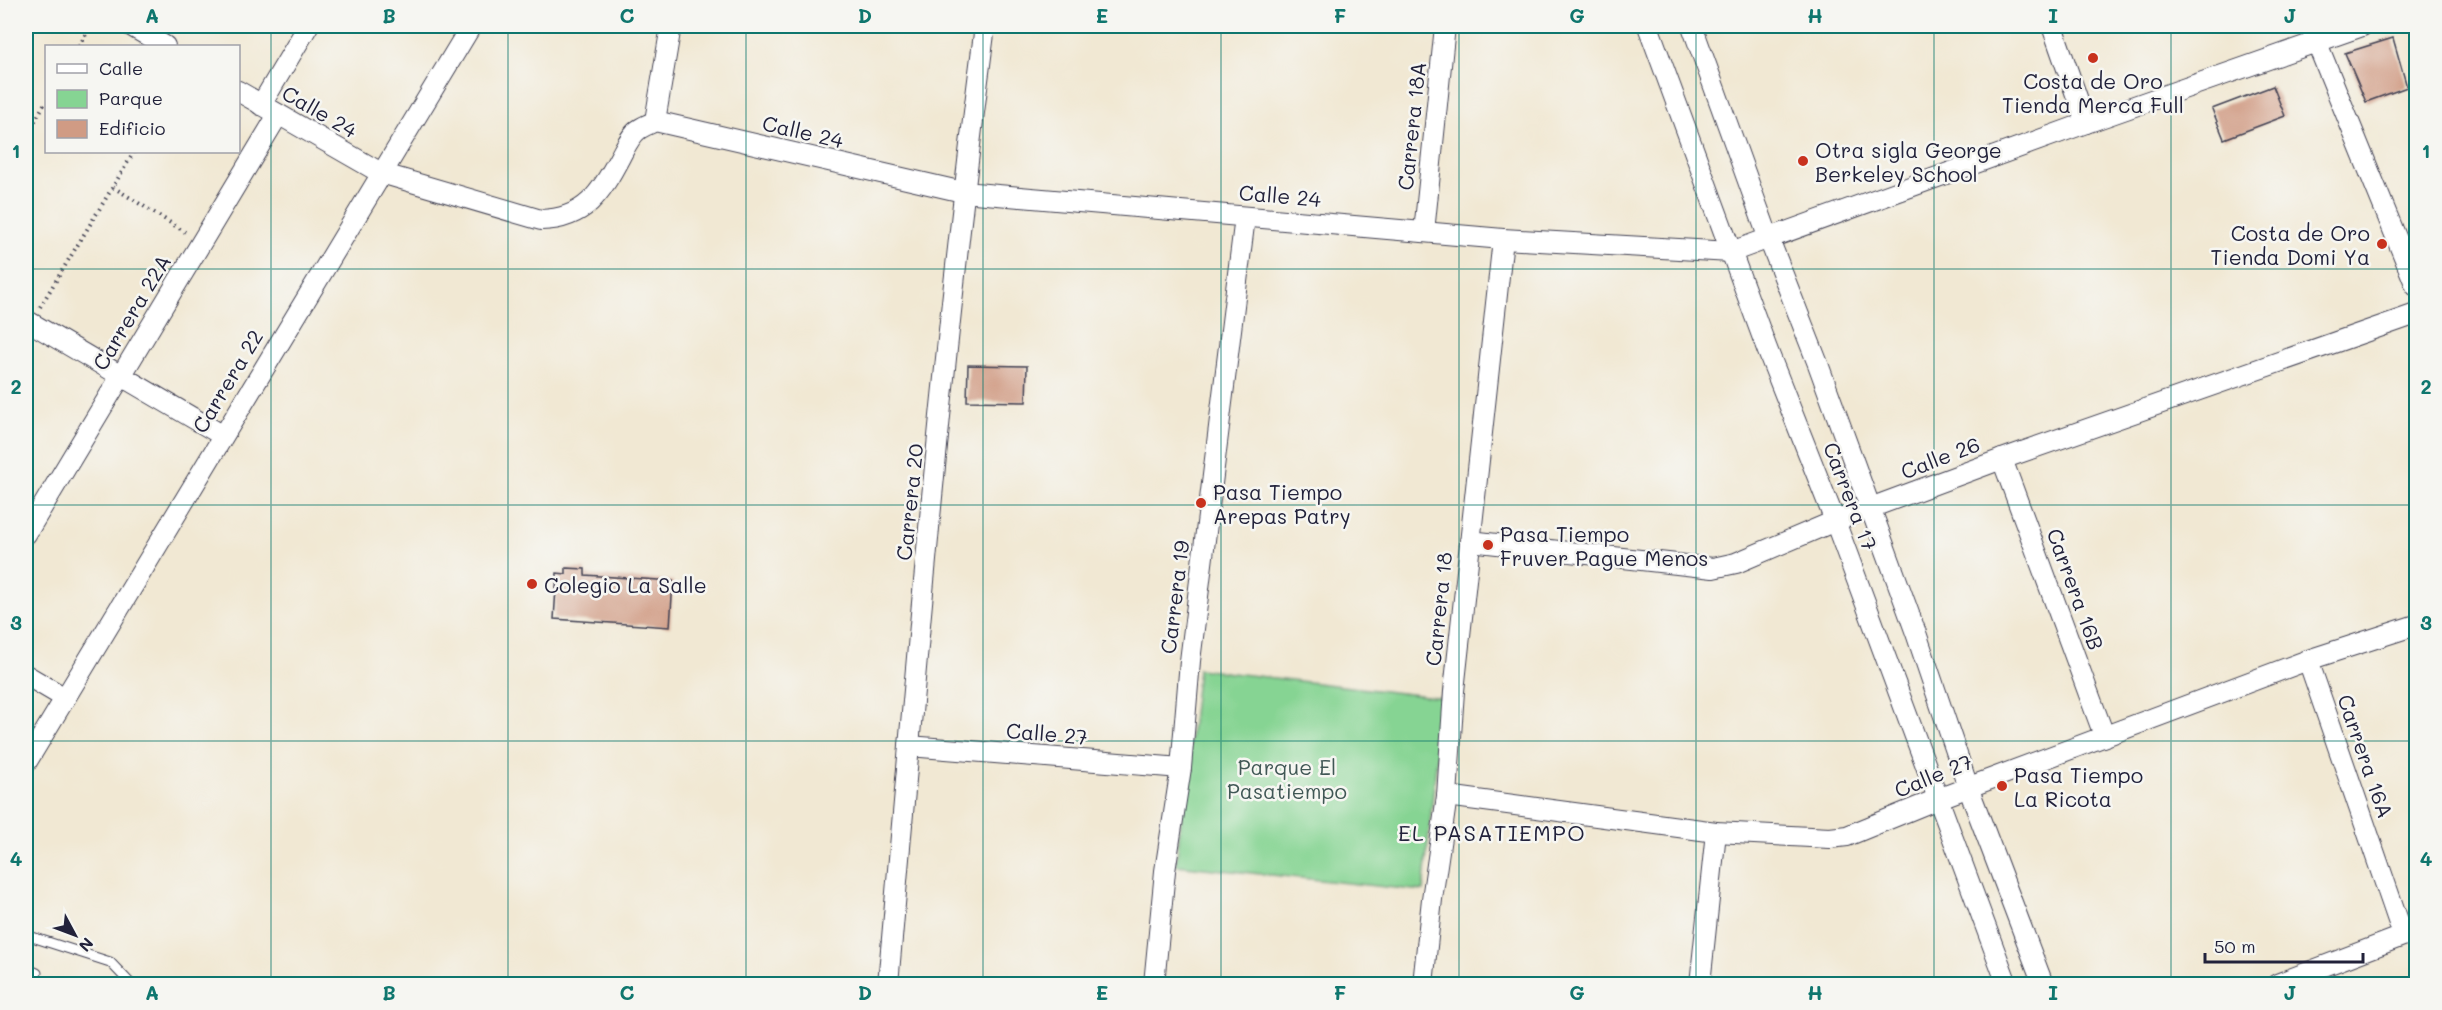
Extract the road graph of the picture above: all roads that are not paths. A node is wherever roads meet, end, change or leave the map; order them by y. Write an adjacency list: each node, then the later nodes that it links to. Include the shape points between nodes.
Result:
1 (131, 26): 12 (street)
2 (308, 26): 14 (street, Carrera 22A)
3 (471, 26): 17 (street, Carrera 22)
4 (671, 26): 15 (street)
5 (986, 26): 18 (street, Carrera 20)
6 (1445, 26): 20 (street, Carrera 18A)
7 (1648, 26): 23 (street, Carrera 17)
8 (1692, 26): 22 (street, Carrera 17)
9 (2052, 26): 16 (street)
10 (2361, 26): 11 (street, Calle 24)
11 (2313, 34): 16 (street, Calle 24); 24 (street)
12 (158, 36)
13 (240, 93): 14 (street, Calle 24)
14 (269, 110): 17 (street, Calle 24); 27 (street, Carrera 22A, via 201,242)
15 (655, 121): 17 (street, Calle 24, via 630,139 595,199 559,220 541,220); 18 (street, Calle 24)
16 (2086, 123): 22 (street, Calle 24)
17 (381, 173): 28 (street, Carrera 22)
18 (963, 192): 19 (street, Calle 24); 39 (street, Carrera 20)
19 (1245, 217): 20 (street, Calle 24); 41 (street, Carrera 19, via 1191,649)
20 (1424, 232): 21 (street, Calle 24)
21 (1503, 239): 23 (street, Calle 24); 33 (street, Carrera 18)
22 (1769, 239): 23 (street, Calle 24); 30 (street, Carrera 17)
23 (1731, 252): 31 (street, Carrera 17)
24 (2416, 286)
25 (2416, 314): 29 (street, Calle 26)
26 (28, 321): 27 (street)
27 (120, 376): 28 (street); 32 (street, Carrera 22A)
28 (222, 435): 37 (street, Carrera 22)
29 (2002, 459): 30 (street, Calle 26); 38 (street, Carrera 16B)
30 (1870, 509): 31 (street, Calle 26); 42 (street, Carrera 17)
31 (1835, 521): 33 (street, Calle 26, via 1736,563 1713,568); 44 (street, Carrera 17)
32 (26, 534)
33 (1470, 541): 43 (street, Carrera 18)
34 (2416, 625): 35 (street, Calle 27)
35 (2308, 660): 38 (street, Calle 27); 46 (street, Carrera 16A)
36 (26, 675): 37 (street)
37 (65, 698): 40 (street, Carrera 22)
38 (2104, 735): 42 (street, Calle 27)
39 (909, 746): 41 (street, Calle 27); 51 (street, Carrera 20)
40 (26, 763)
41 (1180, 768): 52 (street, Carrera 19)
42 (1968, 787): 44 (street, Calle 27); 56 (street, Carrera 17)
43 (1447, 796): 45 (street, Calle 27); 53 (street, Carrera 18)
44 (1940, 798): 45 (street, Calle 27, via 1847,836); 55 (street, Carrera 17)
45 (1716, 832): 54 (street)
46 (2410, 933): 57 (street)
47 (26, 936): 50 (lane, via 110,962)
48 (26, 968): 49 (lane)
49 (37, 973)
50 (131, 984)
51 (888, 984)
52 (1154, 984)
53 (1423, 984)
54 (1700, 984)
55 (2007, 984)
56 (2043, 984)
57 (2277, 984)

